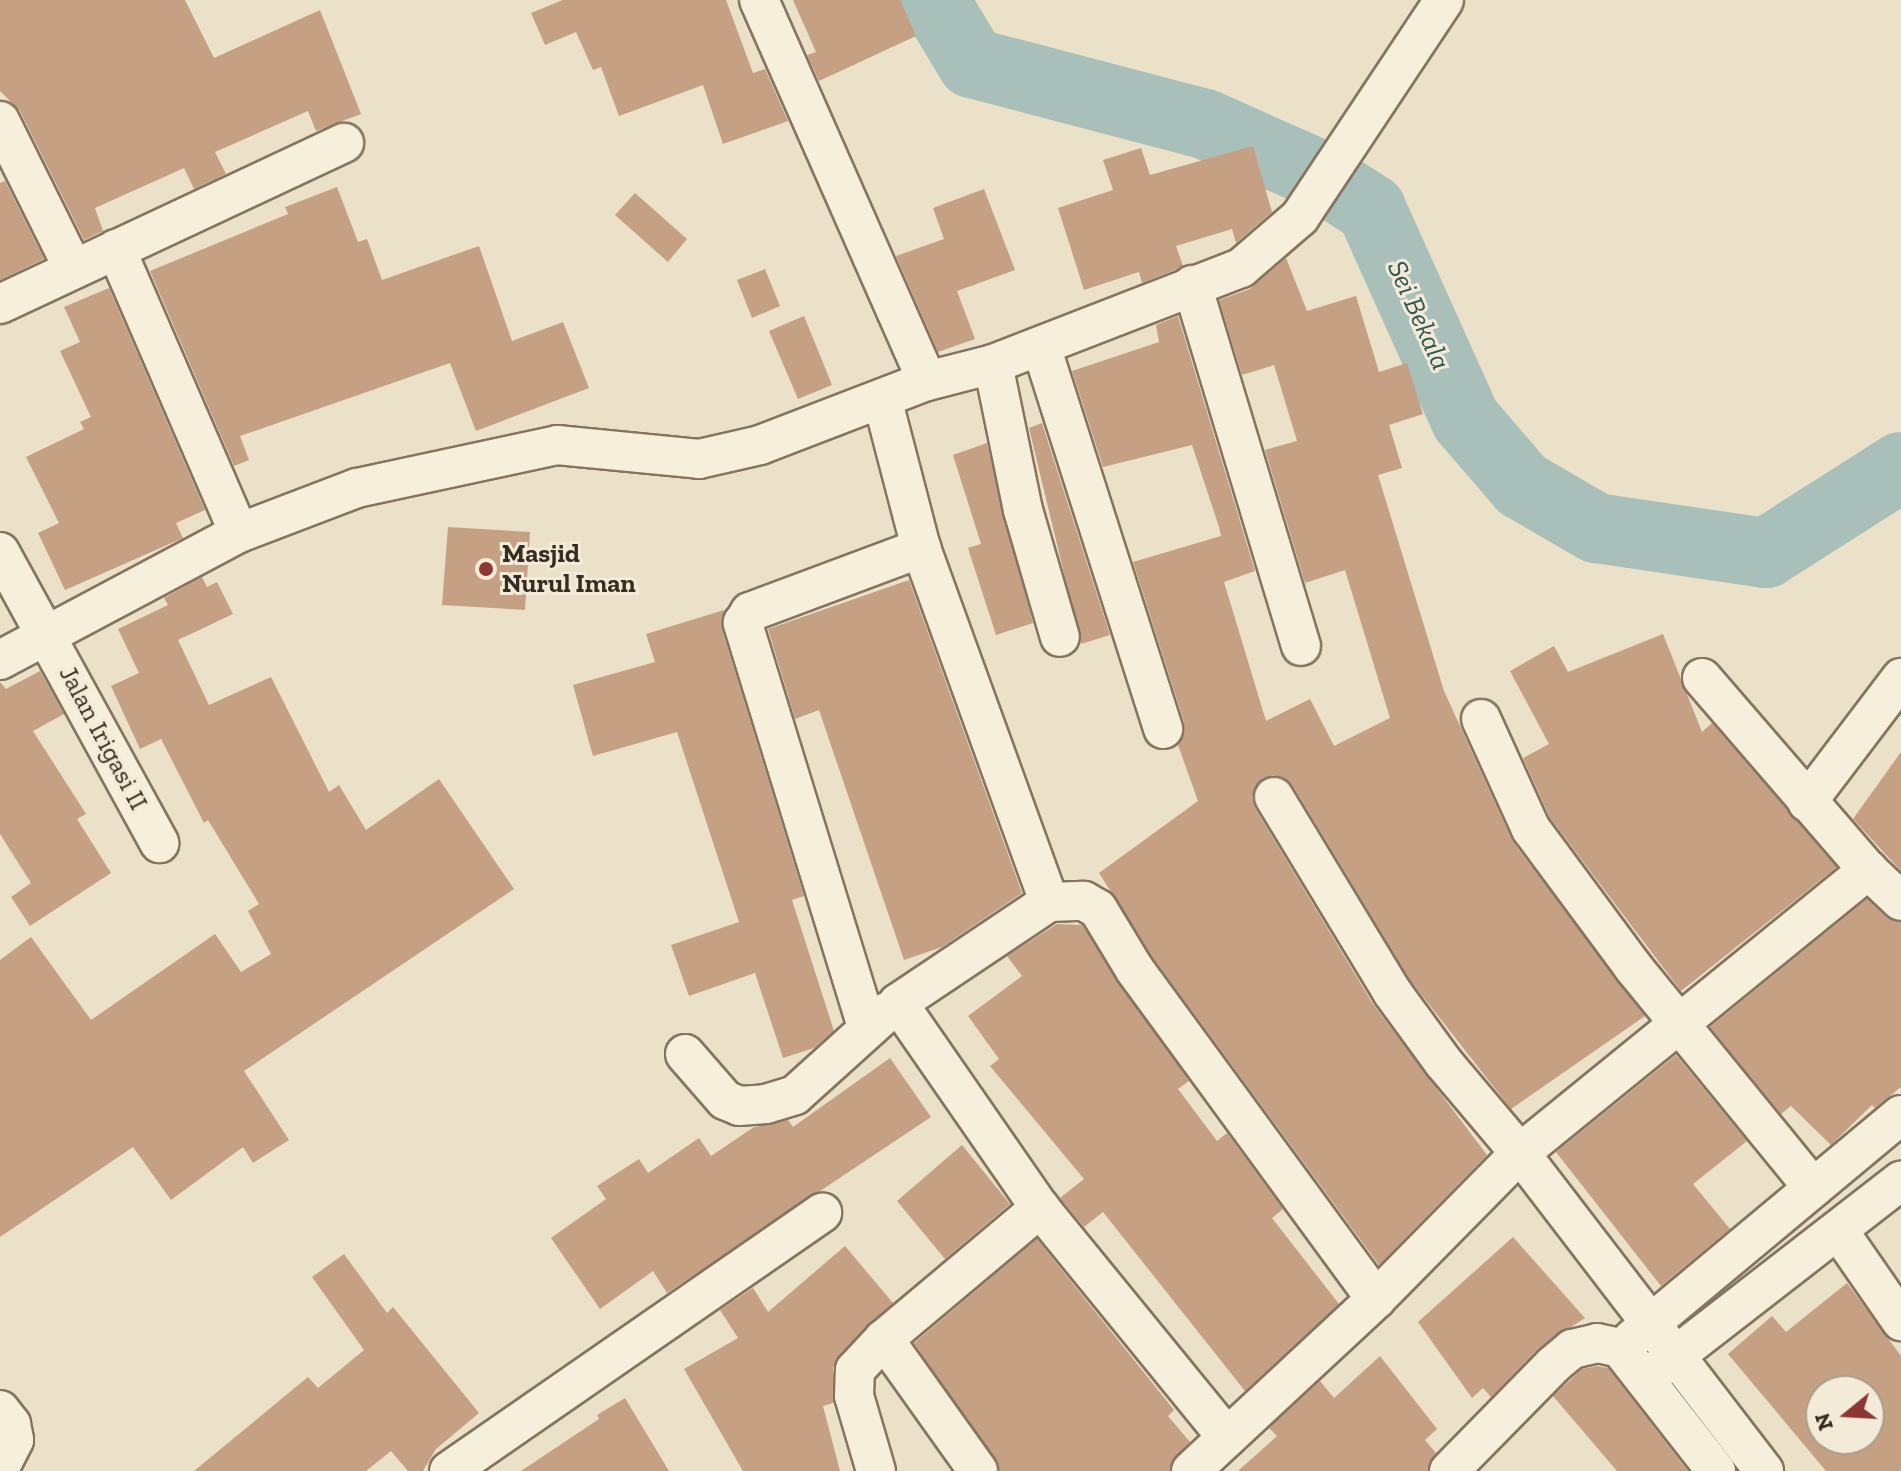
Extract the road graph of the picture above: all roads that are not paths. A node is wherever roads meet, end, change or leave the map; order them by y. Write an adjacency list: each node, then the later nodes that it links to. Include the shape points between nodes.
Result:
1 (759, 0): 11 (street)
2 (1444, 0): 7 (street, via 1300,217 1241,268)
3 (0, 121): 6 (street)
4 (344, 143): 5 (street)
5 (116, 249): 6 (street); 13 (street)
6 (72, 266): 8 (street)
7 (1192, 285): 9 (street); 18 (street)
8 (0, 304)
9 (1041, 346): 10 (street); 23 (street)
10 (993, 364): 11 (street); 17 (street, via 1023,510)
11 (927, 381): 12 (street)
12 (883, 402): 13 (street, via 760,445 699,459 557,445 357,488); 14 (street)
13 (239, 533): 16 (street)
14 (921, 548): 29 (street); 32 (street, via 750,612 743,623)
15 (0, 552): 16 (street, Jalan Irigasi II)
16 (46, 634): 19 (street); 26 (street, Jalan Irigasi II)
17 (1060, 637)
18 (1301, 646)
19 (0, 660)
20 (1702, 678): 25 (street)
21 (1901, 678): 25 (street)
22 (1481, 719): 31 (street, via 1531,829 1633,967)
23 (1163, 729)
24 (1274, 797): 35 (street, via 1392,992)
25 (1807, 802): 27 (street)
26 (159, 843)
27 (1868, 870): 28 (street); 31 (street)
28 (1901, 901)
29 (1049, 902): 30 (street); 41 (street, via 1084,901 1098,909 1135,970)
30 (898, 1003): 32 (street); 38 (street)
31 (1682, 1023): 35 (street); 37 (street)
32 (867, 1027): 33 (street, via 795,1095 766,1104 739,1106 725,1100)
33 (685, 1054)
34 (1901, 1115): 37 (street)
35 (1520, 1153): 41 (street); 43 (street)
36 (1901, 1181): 40 (street)
37 (1813, 1188): 43 (street)
38 (1040, 1208): 44 (street); 48 (street)
39 (822, 1213): 50 (street)
40 (1838, 1230): 42 (street); 46 (street)
41 (1376, 1299): 48 (street)
42 (1901, 1321)
43 (1650, 1323): 45 (street); 46 (street)
44 (884, 1339): 51 (street, via 855,1370 853,1383); 52 (street)
45 (1620, 1348): 46 (street); 54 (street, via 1597,1343 1572,1349)
46 (1660, 1367): 55 (street); 56 (street)
47 (0, 1410): 49 (street, via 11,1424 14,1440)
48 (1227, 1437): 53 (street)
49 (0, 1468)
50 (449, 1471)
51 (876, 1471)
52 (978, 1471)
53 (1191, 1471)
54 (1449, 1471)
55 (1716, 1471)
56 (1764, 1471)

